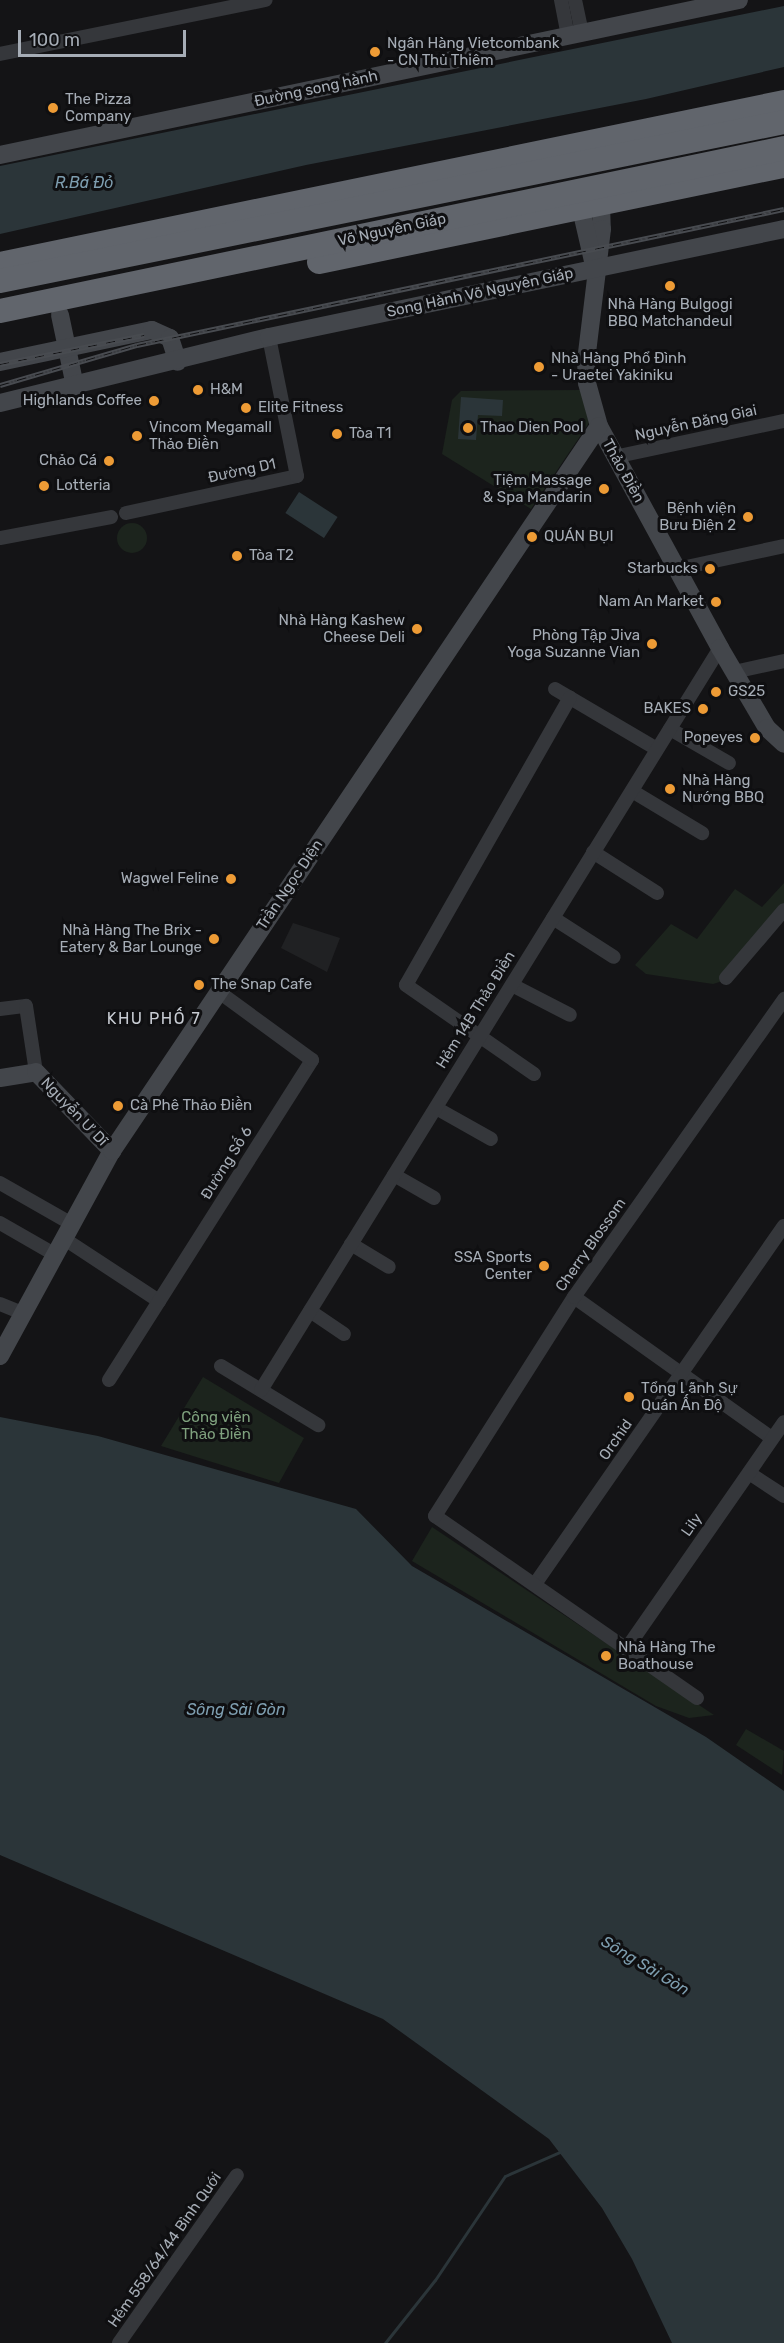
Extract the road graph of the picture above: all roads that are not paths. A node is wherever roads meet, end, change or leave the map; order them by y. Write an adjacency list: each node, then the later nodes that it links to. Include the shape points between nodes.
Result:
1 (266, 0): 6 (street)
2 (561, 0): 5 (street)
3 (575, 0): 5 (street)
4 (739, 0): 5 (main road, Đường song hành)
5 (575, 34): 10 (main road, Đường song hành)
6 (0, 54)
7 (784, 102): 14 (highway)
8 (784, 122): 16 (highway, Võ Nguyên Giáp)
9 (784, 148): 17 (highway, Võ Nguyên Giáp)
10 (0, 155)
11 (784, 166): 12 (highway, Võ Nguyên Giáp)
12 (591, 207): 15 (main road, Thảo Điền, via 602,229); 18 (highway, Võ Nguyên Giáp)
13 (784, 229): 15 (main road, Song Hành Võ Nguyên Giáp)
14 (0, 264)
15 (595, 269): 20 (main road, Song Hành Võ Nguyên Giáp); 27 (main road, Thảo Điền, via 586,361 587,383)
16 (0, 281)
17 (0, 311)
18 (60, 315): 19 (highway, Võ Nguyên Giáp); 21 (main road)
19 (0, 327)
20 (269, 337): 23 (main road, Song Hành Võ Nguyên Giáp); 29 (street, Đường D1, via 297,476)
21 (67, 348): 22 (main road); 23 (main road, via 152,330 170,338); 24 (main road)
22 (0, 362)
23 (178, 362): 24 (main road, Song Hành Võ Nguyên Giáp)
24 (75, 386): 25 (main road, Song Hành Võ Nguyên Giáp)
25 (0, 403)
26 (784, 421): 28 (street, Nguyễn Đăng Giai)
27 (599, 426): 28 (main road, Thảo Điền); 52 (main road, Trần Ngọc Diện)
28 (614, 457): 33 (main road, Thảo Điền)
29 (126, 513)
30 (111, 517): 31 (street)
31 (0, 538)
32 (784, 546): 33 (street)
33 (677, 569): 34 (main road, Thảo Điền)
34 (720, 648): 36 (main road, Thảo Điền); 39 (street, Hẻm 14B Thảo Điền)
35 (784, 661): 36 (street)
36 (734, 672): 40 (main road, Thảo Điền, via 767,728)
37 (555, 689): 38 (street)
38 (570, 698): 41 (street); 56 (street, via 406,985)
39 (670, 729): 41 (street, Hẻm 14B Thảo Điền); 42 (street)
40 (784, 744)
41 (657, 749): 43 (street, Hẻm 14B Thảo Điền)
42 (729, 763)
43 (632, 791): 44 (street); 45 (street, Hẻm 14B Thảo Điền)
44 (702, 833)
45 (593, 852): 46 (street); 48 (street, Hẻm 14B Thảo Điền)
46 (657, 893)
47 (784, 910): 50 (street)
48 (553, 918): 49 (street); 51 (street, Hẻm 14B Thảo Điền)
49 (614, 957)
50 (726, 978)
51 (512, 985): 55 (street); 56 (street, Hẻm 14B Thảo Điền)
52 (219, 992): 62 (main road, Trần Ngọc Diện); 72 (street, Đường Số 6, via 312,1060)
53 (784, 999): 71 (street, Cherry Blossom)
54 (0, 1009): 57 (street, via 26,1006)
55 (570, 1015)
56 (480, 1036): 58 (street); 60 (street, Hẻm 14B Thảo Điền)
57 (36, 1072): 59 (main road, Nguyễn Ư Dĩ); 62 (main road, Nguyễn Ư Dĩ)
58 (534, 1074)
59 (0, 1078)
60 (436, 1108): 61 (street); 63 (street, Hẻm 14B Thảo Điền)
61 (491, 1138)
62 (112, 1151): 68 (main road, Trần Ngọc Diện)
63 (394, 1175): 65 (street); 69 (street, Hẻm 14B Thảo Điền)
64 (0, 1183): 68 (street)
65 (434, 1198)
66 (0, 1223): 68 (street)
67 (784, 1226): 79 (street, Orchid)
68 (63, 1239): 72 (street); 75 (main road, Trần Ngọc Diện)
69 (351, 1244): 70 (street); 74 (street, Hẻm 14B Thảo Điền)
70 (389, 1267)
71 (574, 1297): 79 (street); 87 (street, Cherry Blossom, via 435,1516)
72 (159, 1300): 80 (street, Đường Số 6)
73 (0, 1304): 75 (street)
74 (310, 1311): 76 (street); 81 (street, Hẻm 14B Thảo Điền)
75 (22, 1313): 77 (main road, Trần Ngọc Diện)
76 (344, 1334)
77 (0, 1356)
78 (221, 1366): 81 (street)
79 (682, 1374): 84 (street); 87 (street, Orchid)
80 (109, 1380)
81 (261, 1390): 83 (street)
82 (784, 1422): 84 (street, Lily)
83 (318, 1425)
84 (772, 1438): 85 (street, Lily)
85 (748, 1473): 86 (street); 88 (street, Lily)
86 (784, 1496)
87 (536, 1584): 88 (street)
88 (627, 1648): 89 (street)
89 (697, 1698)
90 (237, 2175): 91 (street, Hẻm 558/64/44 Bình Quới)
91 (119, 2343)

